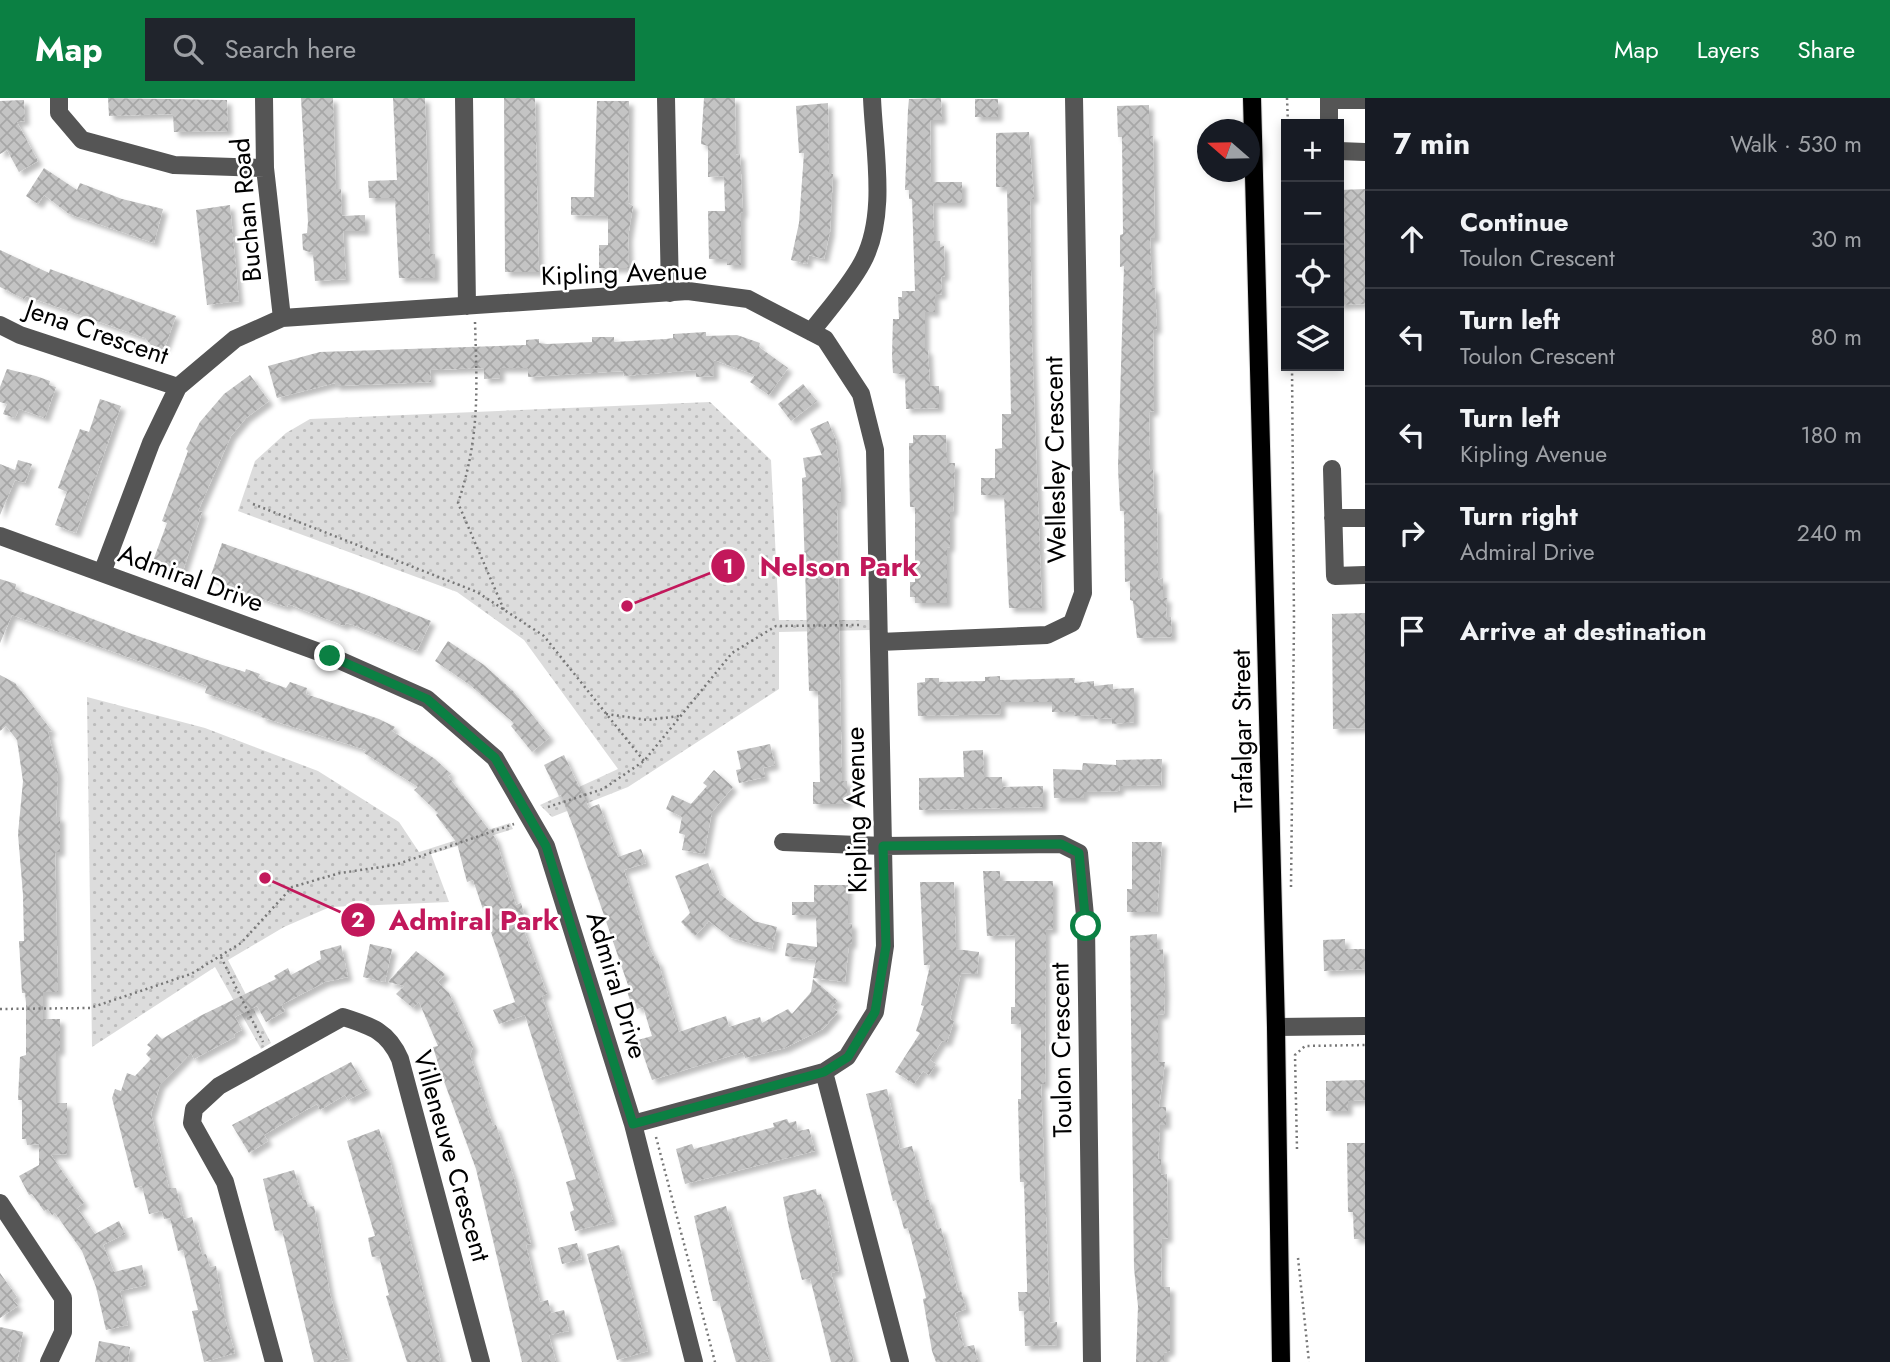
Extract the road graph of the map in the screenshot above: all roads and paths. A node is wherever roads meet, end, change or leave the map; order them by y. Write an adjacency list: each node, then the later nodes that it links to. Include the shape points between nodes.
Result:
1 (59, 98): 15 (street, via 59,113 82,140 174,164)
2 (264, 98): 15 (street, Buchan Road)
3 (464, 98): 17 (street)
4 (666, 98): 16 (street)
5 (872, 98): 20 (street, via 876,205 871,240 862,262)
6 (1074, 98): 32 (street, Wellesley Crescent, via 1083,593 1072,623 1047,635)
7 (1252, 98): 44 (main road, Trafalgar Street)
8 (1287, 98): 11 (path)
9 (1329, 99): 10 (street); 12 (street)
10 (1365, 100)
11 (1288, 119)
12 (1329, 119)
13 (1344, 151): 14 (street)
14 (1365, 152)
15 (265, 167): 18 (street, Buchan Road)
16 (670, 293): 17 (street, Kipling Avenue); 20 (street, Kipling Avenue, via 748,299)
17 (471, 314): 18 (street, Kipling Avenue); 30 (path, via 478,410 471,462 458,503)
18 (282, 318): 22 (street, Kipling Avenue, via 235,339)
19 (0, 325): 22 (street, Jena Crescent)
20 (811, 332): 32 (street, Kipling Avenue, via 825,339 861,394 875,450)
21 (1292, 371): 40 (path)
22 (178, 387): 28 (street, Kipling Avenue, via 151,443)
23 (1332, 469): 25 (street)
24 (253, 504): 30 (path, via 477,592)
25 (1333, 517): 26 (street); 29 (street, via 1335,576)
26 (1365, 518)
27 (0, 536): 28 (street, Admiral Drive)
28 (102, 573): 37 (street, Admiral Drive, via 330,656 427,699 495,758)
29 (1365, 575)
30 (504, 610): 33 (path, via 544,636)
31 (862, 625): 34 (path, via 776,626 732,653)
32 (879, 642): 39 (street, Kipling Avenue)
33 (606, 714): 34 (path, via 648,720); 35 (path)
34 (681, 716): 35 (path)
35 (644, 761): 36 (path, via 603,789)
36 (548, 807)
37 (529, 817): 41 (path, via 395,865 340,873 292,887 241,943); 48 (street, Admiral Drive, via 546,846)
38 (783, 842): 39 (street)
39 (883, 846): 47 (street, Kipling Avenue, via 886,946 875,1012 848,1057); 59 (street, Toulon Crescent, via 1061,844 1079,853 1086,926)
40 (1291, 898)
41 (220, 956): 42 (path, via 191,974 90,1008); 46 (path)
42 (0, 1009)
43 (1365, 1026): 44 (street)
44 (1276, 1027): 60 (main road, Trafalgar Street)
45 (1365, 1045): 50 (path, via 1305,1046 1295,1055)
46 (271, 1057): 54 (street, Villeneuve Crescent, via 219,1086 194,1109 192,1122 226,1182); 55 (street, Villeneuve Crescent, via 343,1017 377,1027 392,1042)
47 (824, 1072): 48 (street, Kipling Avenue); 58 (street)
48 (633, 1124): 56 (street, Admiral Drive)
49 (655, 1134): 57 (path)
50 (1297, 1150)
51 (0, 1203): 53 (street, via 63,1298 63,1332)
52 (1298, 1258): 61 (path)
53 (48, 1362)
54 (274, 1362)
55 (481, 1362)
56 (694, 1362)
57 (715, 1362)
58 (900, 1362)
59 (1092, 1362)
60 (1281, 1362)
61 (1309, 1362)

